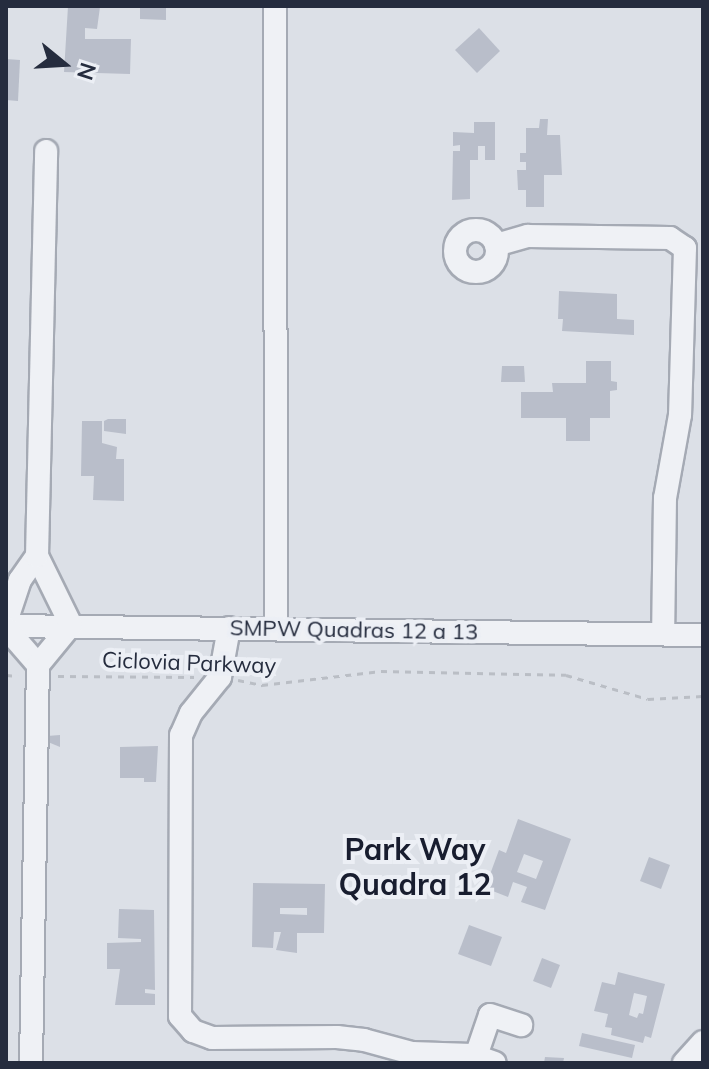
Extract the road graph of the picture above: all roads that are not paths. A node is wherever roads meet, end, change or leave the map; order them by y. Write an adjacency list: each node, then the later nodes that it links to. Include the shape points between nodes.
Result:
1 (275, 6): 8 (street)
2 (46, 151): 4 (street)
3 (496, 245): 9 (street, via 528,236 670,238 685,248 680,415 665,498)
4 (37, 556): 5 (street, via 20,580); 6 (street)
5 (6, 625): 6 (street, SMPW Quadras 12 a 13); 11 (street)
6 (71, 625): 7 (street, SMPW Quadras 12 a 13); 11 (street)
7 (229, 628): 8 (street, SMPW Quadras 12 a 13); 14 (street, via 220,677 181,735 180,1016 193,1031 212,1038 337,1037 412,1053)
8 (276, 628): 9 (street, SMPW Quadras 12 a 13)
9 (663, 634): 10 (street, SMPW Quadras 12 a 13)
10 (703, 635)
11 (38, 670): 15 (street)
12 (521, 1025): 14 (street, via 488,1016)
13 (703, 1042): 16 (street)
14 (486, 1059)
15 (31, 1063)
16 (684, 1063)

